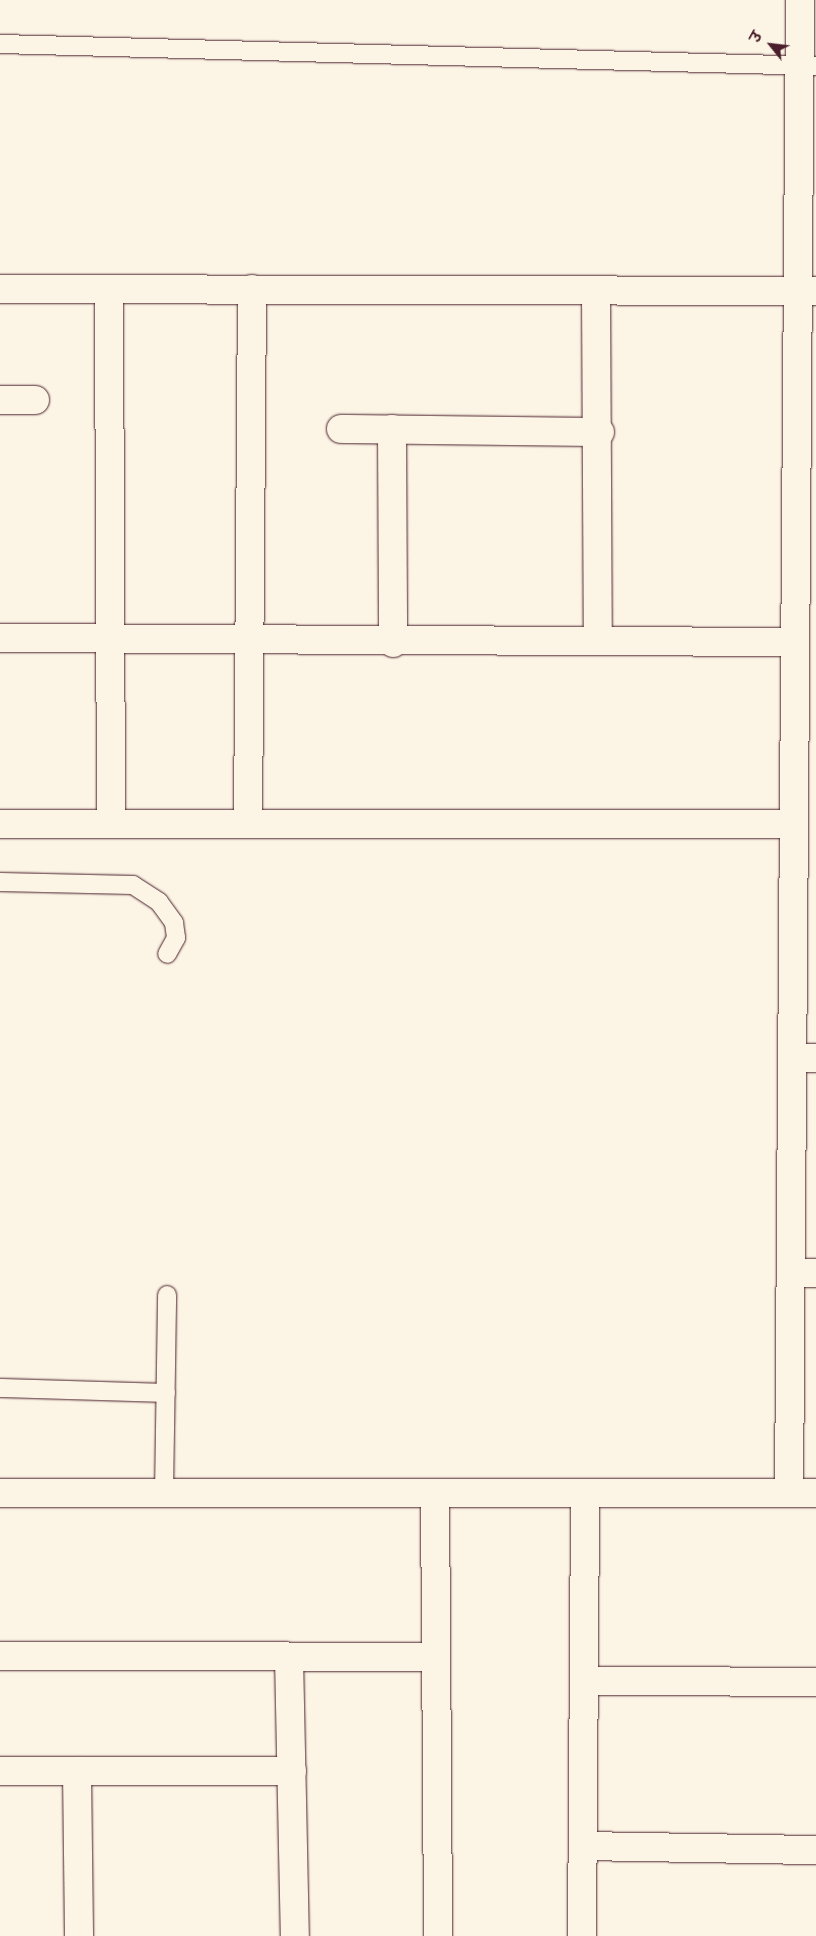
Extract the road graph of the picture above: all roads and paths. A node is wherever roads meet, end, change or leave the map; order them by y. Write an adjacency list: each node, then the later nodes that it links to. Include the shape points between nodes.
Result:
1 (800, 0): 3 (street)
2 (0, 44): 3 (lane)
3 (808, 66): 8 (street)
4 (0, 289): 5 (street)
5 (110, 289): 6 (street); 15 (street)
6 (252, 290): 7 (street); 17 (street)
7 (596, 290): 8 (street); 13 (street)
8 (807, 291): 18 (street)
9 (0, 400): 10 (street)
10 (36, 400)
11 (341, 429): 12 (street)
12 (392, 429): 13 (street); 19 (street)
13 (600, 432): 16 (street)
14 (0, 638): 15 (street)
15 (110, 638): 17 (street); 21 (street)
16 (598, 640): 18 (street); 19 (street)
17 (249, 642): 19 (street); 22 (street)
18 (795, 642): 23 (street)
19 (393, 643)
20 (0, 824): 21 (street)
21 (111, 824): 22 (street)
22 (248, 824): 23 (street)
23 (794, 824): 26 (street)
24 (0, 882): 25 (lane, via 133,885 159,902 174,923 176,938)
25 (167, 954)
26 (804, 1058): 27 (street)
27 (804, 1273): 35 (street)
28 (167, 1295): 30 (lane)
29 (0, 1388): 30 (lane)
30 (166, 1393): 32 (lane)
31 (0, 1493): 32 (street)
32 (164, 1493): 33 (street)
33 (435, 1493): 34 (street); 39 (street)
34 (586, 1493): 35 (street); 40 (street)
35 (789, 1493): 36 (street)
36 (816, 1493)
37 (0, 1656): 38 (street)
38 (290, 1657): 39 (street); 44 (street)
39 (436, 1657): 49 (street)
40 (584, 1681): 41 (street); 45 (street)
41 (816, 1682)
42 (0, 1771): 43 (street)
43 (77, 1771): 44 (street); 47 (street)
44 (292, 1772): 48 (street)
45 (583, 1846): 46 (street); 50 (street)
46 (816, 1850)
47 (80, 1936)
48 (295, 1936)
49 (438, 1936)
50 (582, 1936)

